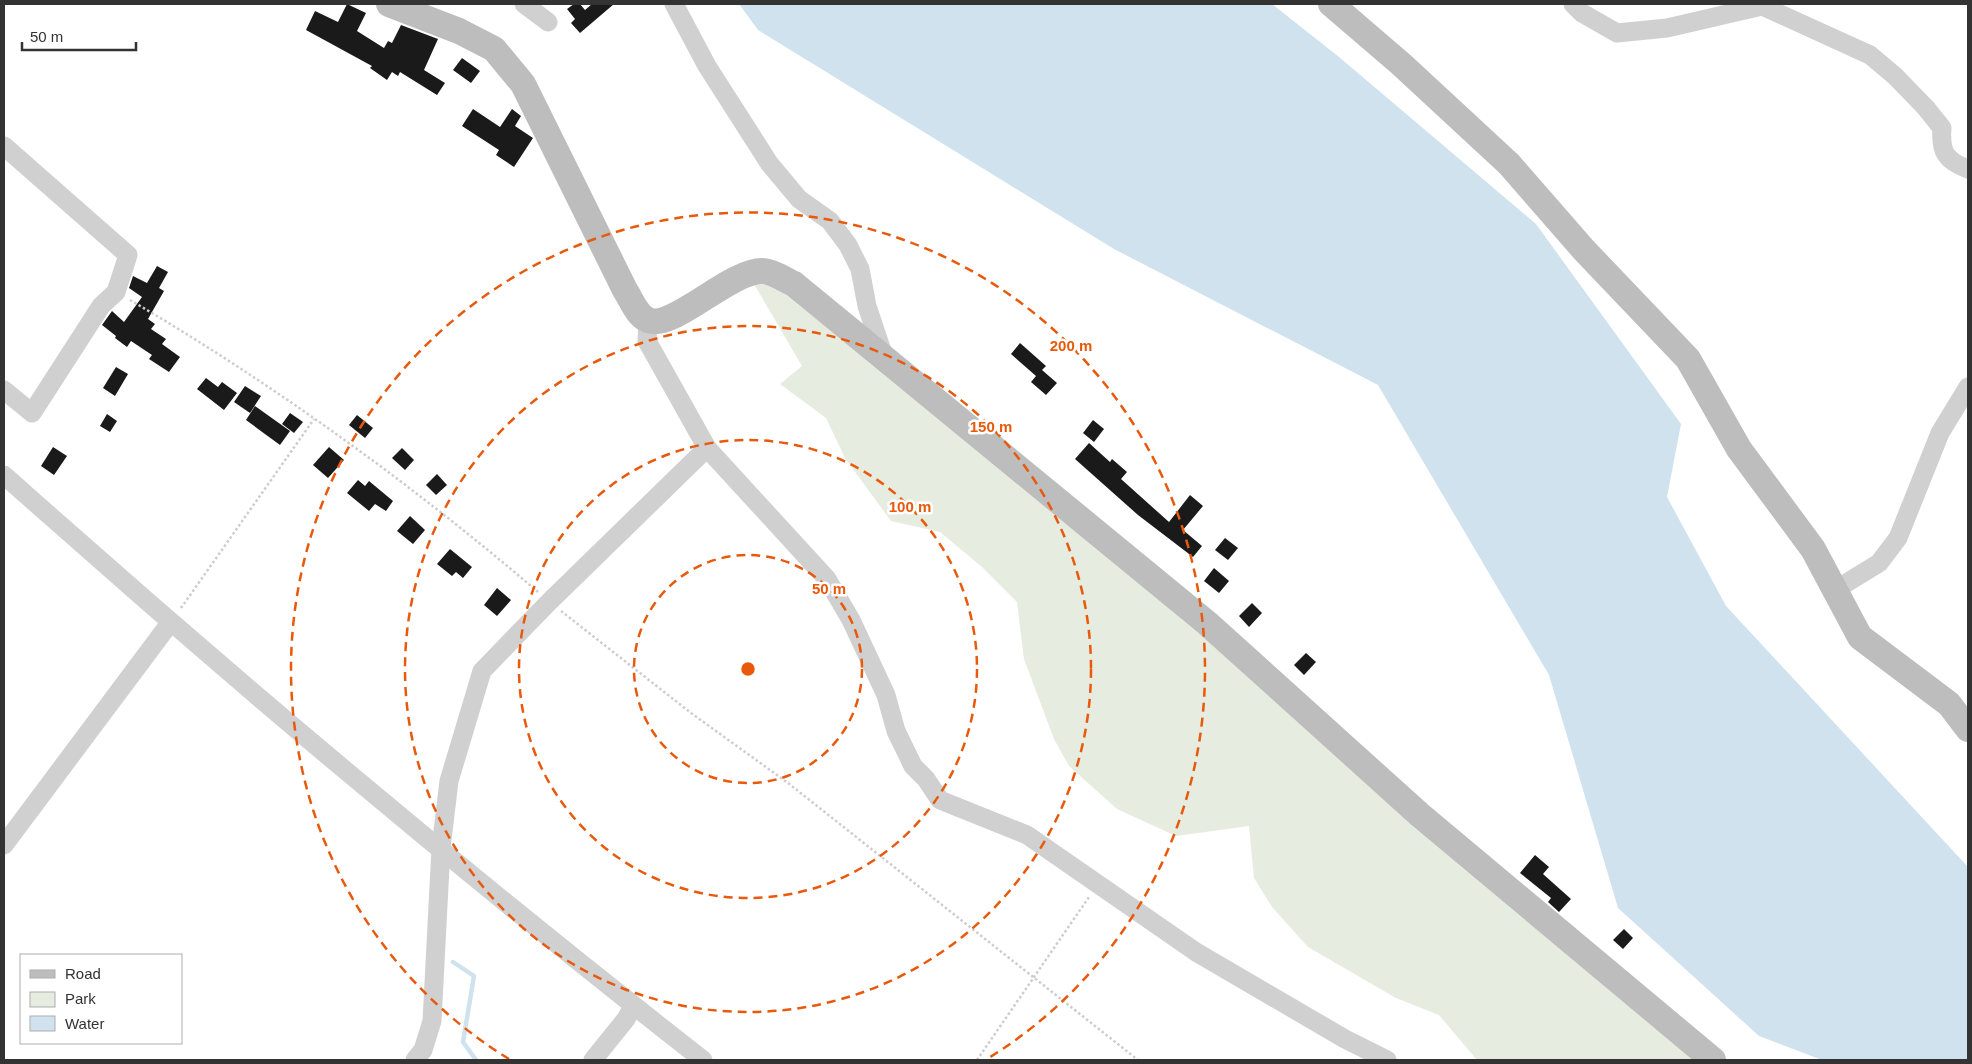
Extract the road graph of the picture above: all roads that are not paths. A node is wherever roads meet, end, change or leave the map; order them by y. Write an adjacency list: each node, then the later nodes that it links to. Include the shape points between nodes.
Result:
1 (389, 4): 10 (main road, via 459,31 494,49 523,84 625,290)
2 (524, 4): 7 (street)
3 (674, 4): 11 (street, via 707,66 769,163 799,199 830,221 848,245 860,270 867,306)
4 (1331, 4): 16 (main road, via 1402,64 1509,164 1584,250 1688,359 1738,448 1813,549)
5 (1573, 4): 6 (street, via 1582,14 1617,34 1667,28)
6 (1760, 5): 9 (street, via 1870,55 1895,76 1942,128 1940,144 1952,163)
7 (548, 22)
8 (4, 146): 13 (street, via 128,255 116,292 101,306 32,413)
9 (1968, 169)
10 (648, 321): 11 (main road, via 674,316 742,274 763,271 794,284); 14 (street, via 647,341)
11 (884, 358): 26 (main road, via 1207,623 1420,815)
12 (1968, 387): 16 (street, via 1940,433 1898,538 1879,562)
13 (4, 390)
14 (707, 448): 20 (street, via 482,671 449,781); 25 (street, via 827,579 851,620 886,695 896,730 913,766 940,800 1027,835 1196,952 1345,1040)
15 (4, 475): 17 (street)
16 (1835, 590): 18 (main road, via 1860,637 1949,704)
17 (170, 623): 19 (street); 20 (street)
18 (1968, 729)
19 (4, 845)
20 (441, 848): 21 (street); 22 (street, via 432,1021 424,1050)
21 (633, 1006): 23 (street); 24 (street)
22 (415, 1060)
23 (593, 1060)
24 (703, 1060)
25 (1387, 1060)
26 (1713, 1060)

